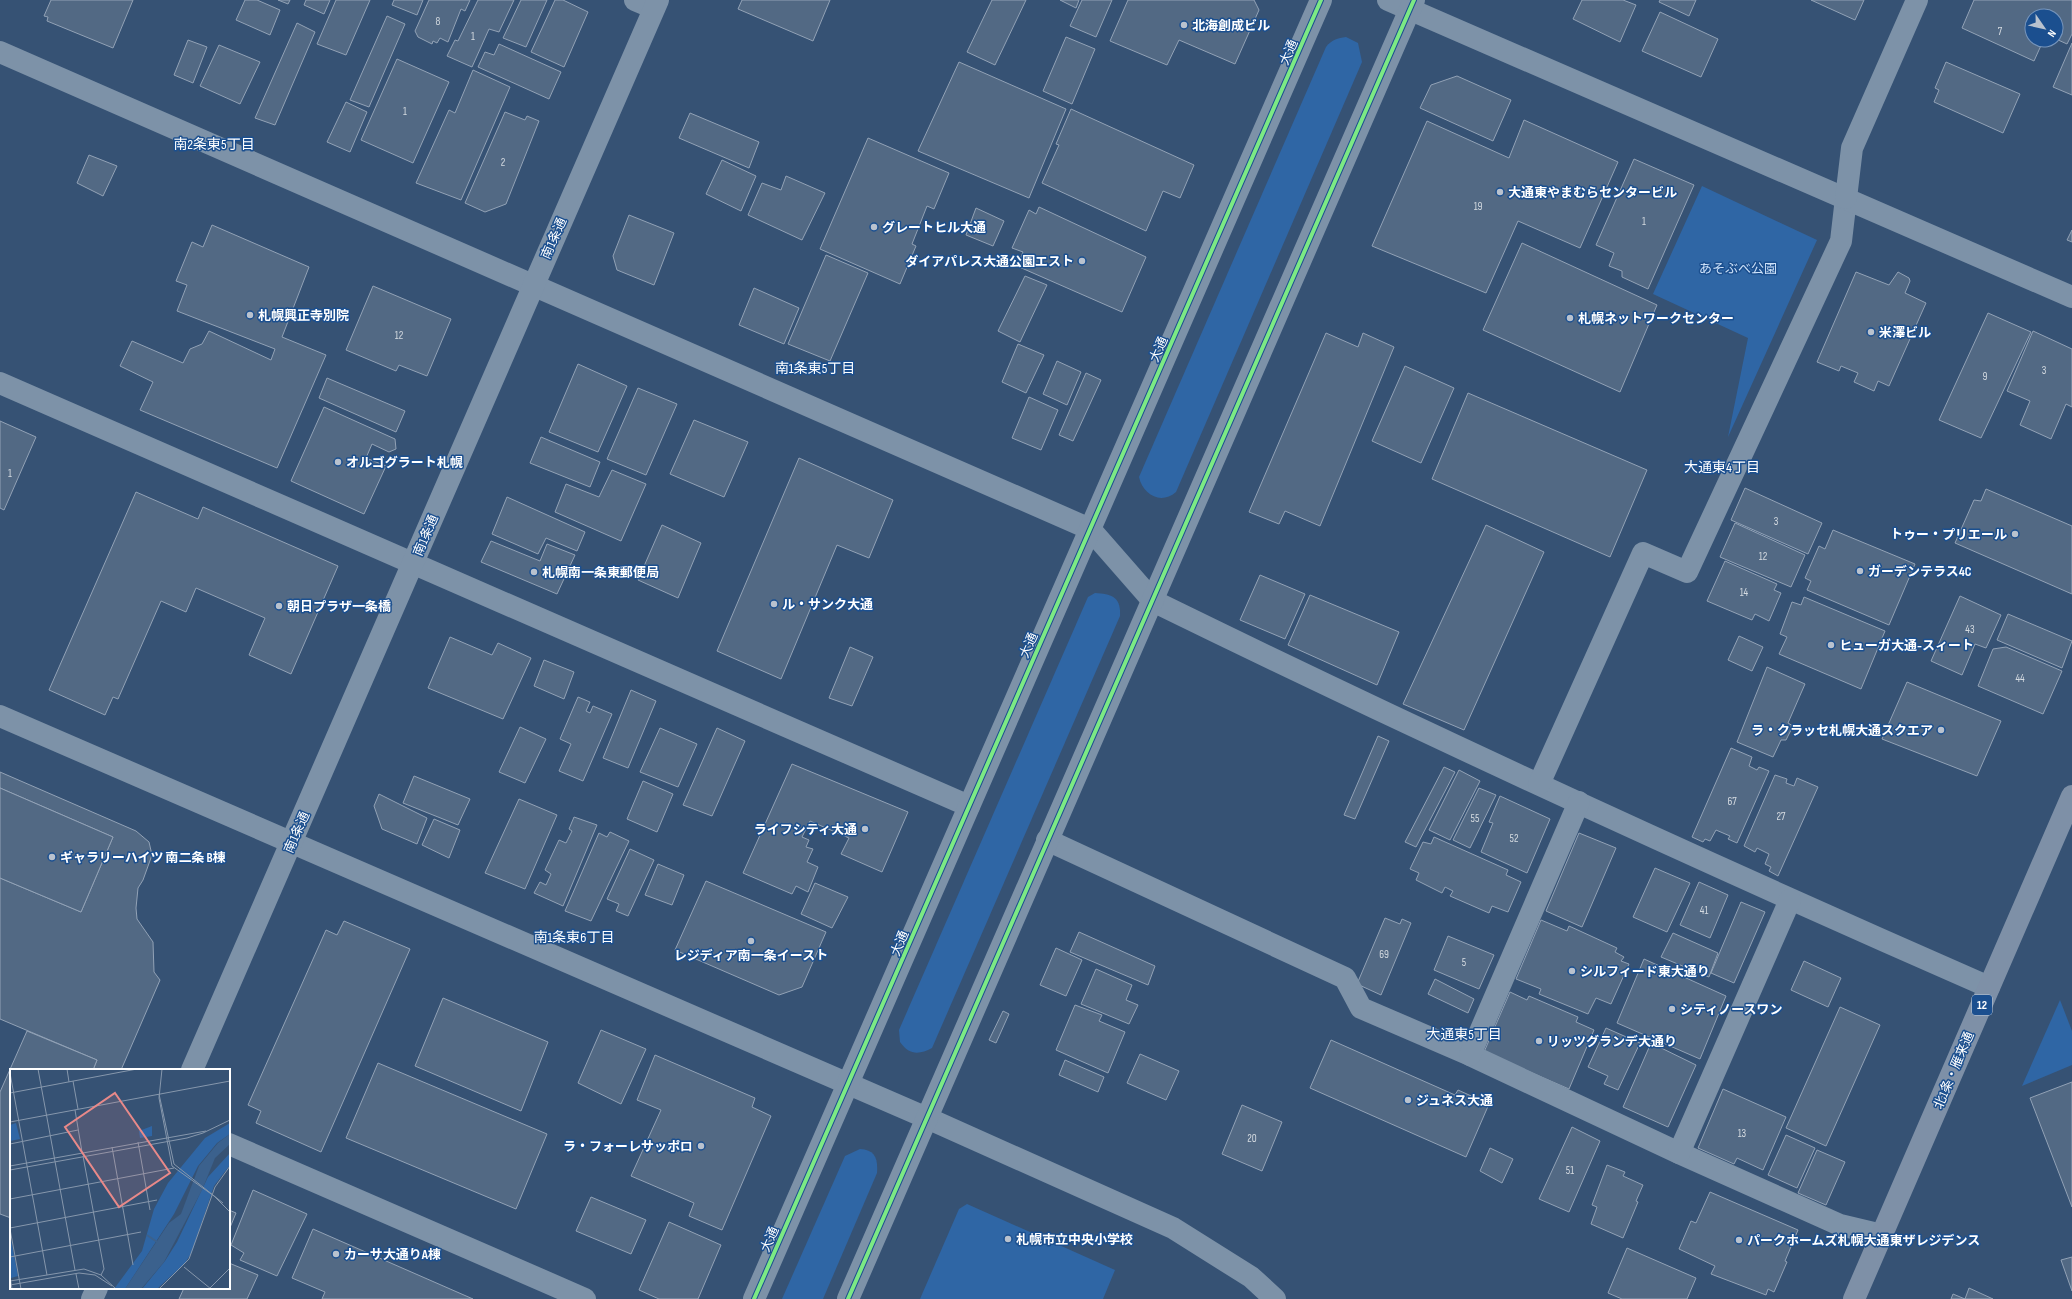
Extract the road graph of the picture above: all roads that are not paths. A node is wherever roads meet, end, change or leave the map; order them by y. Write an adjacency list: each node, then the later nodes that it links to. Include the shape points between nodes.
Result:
1 (1321, 0): 11 (street, 大通)
2 (1388, 0): 5 (street)
3 (1917, 0): 7 (street, via 1852,148)
4 (649, 3): 8 (street, 南1条通)
5 (1412, 5): 7 (street); 13 (street)
6 (0, 52): 8 (street)
7 (1846, 198): 9 (street); 15 (street, via 1841,241 1687,572 1643,553)
8 (532, 285): 11 (street); 12 (street, 南1条通)
9 (2072, 297)
10 (0, 383): 12 (street)
11 (1090, 529): 13 (street); 18 (street, 大通)
12 (412, 563): 18 (street); 20 (street, 南1条通)
13 (1153, 602): 15 (street); 19 (street)
14 (0, 716): 20 (street)
15 (1539, 784): 17 (street)
16 (2072, 796): 22 (highway, 北1条・雁来通 / 12)
17 (1579, 802): 21 (street); 23 (street)
18 (969, 806): 25 (street, 大通)
19 (1047, 840): 23 (street, via 1345,978 1361,1008); 26 (street)
20 (291, 842): 24 (street, 南1条通); 25 (street)
21 (1790, 900): 22 (street); 28 (street)
22 (1989, 987): 29 (highway, 北1条・雁来通 / 12)
23 (1470, 1055): 28 (street)
24 (192, 1069)
25 (849, 1084): 26 (street); 33 (street, 大通)
26 (927, 1118): 34 (street); 35 (street, via 1173,1228 1251,1278)
27 (230, 1144): 32 (street)
28 (1679, 1153): 29 (street, via 1840,1225)
29 (1882, 1235): 36 (highway, 北1条・雁来通 / 12)
30 (97, 1289): 31 (street)
31 (92, 1299)
32 (585, 1299)
33 (754, 1299)
34 (848, 1299)
35 (1276, 1299)
36 (1854, 1299)

